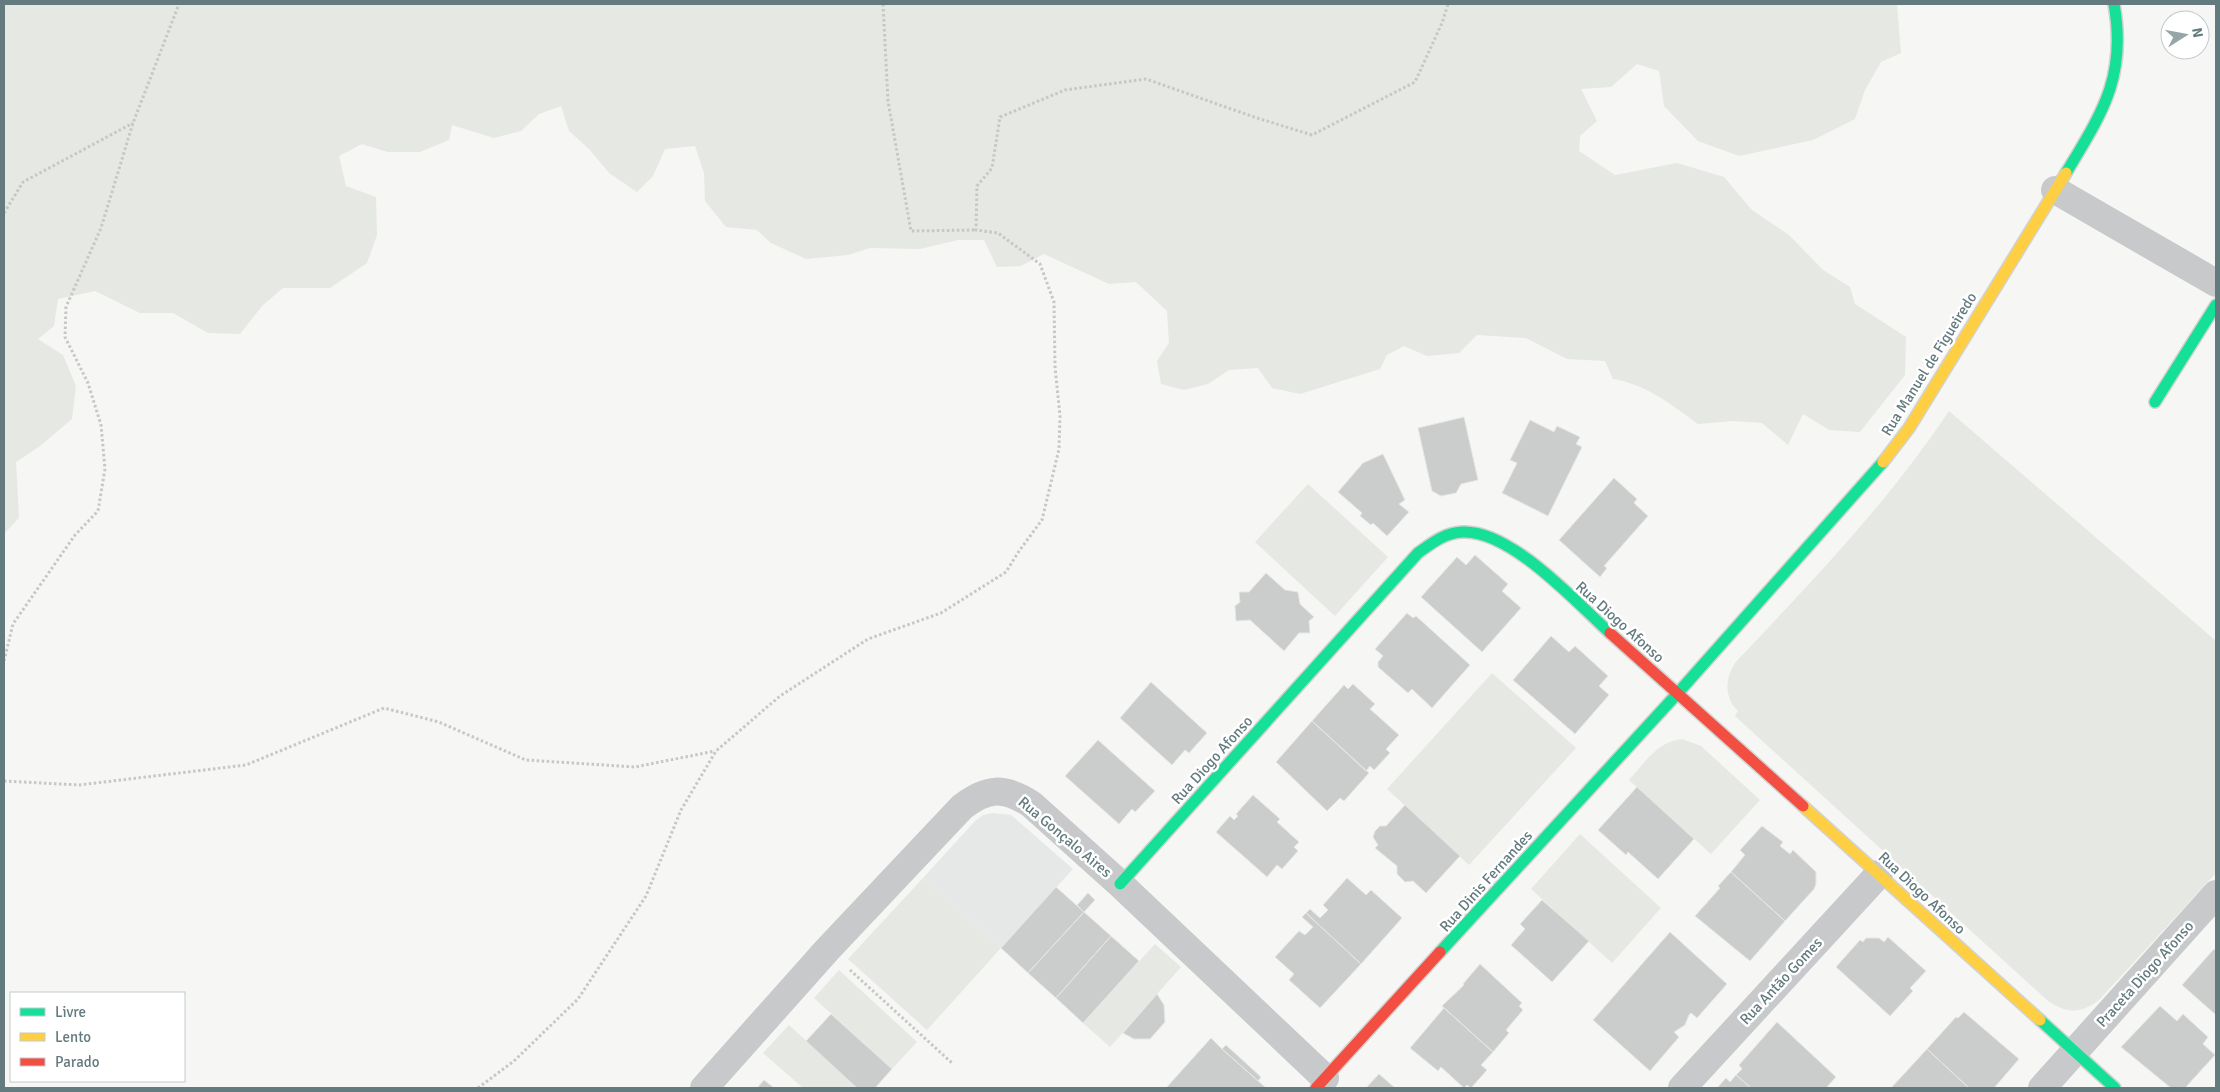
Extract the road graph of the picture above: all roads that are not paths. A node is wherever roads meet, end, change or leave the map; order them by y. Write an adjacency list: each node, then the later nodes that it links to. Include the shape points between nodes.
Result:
1 (2114, 4): 2 (street, Rua Manuel de Figueiredo, via 2120,47 2117,74 2098,122)
2 (2055, 190): 3 (street); 6 (street, Rua Manuel de Figueiredo, via 1909,428 1869,479)
3 (2216, 283)
4 (2216, 305): 5 (street)
5 (2156, 402)
6 (1677, 694): 7 (street, Rua Diogo Afonso); 8 (street, Rua Diogo Afonso, via 1503,540 1481,533 1460,532 1438,539 1418,553); 11 (street, Rua Dinis Fernandes)
7 (1879, 874): 10 (street, Rua Diogo Afonso); 13 (street, Rua Antão Gomes)
8 (1120, 884): 11 (street, Rua Gonçalo Aires); 12 (street, Rua Gonçalo Aires, via 1017,795 996,790 976,796 827,950)
9 (2216, 894): 10 (street, Praceta Diogo Afonso)
10 (2074, 1053): 14 (street, Praceta Diogo Afonso); 15 (street, Rua Diogo Afonso)
11 (1321, 1083)
12 (704, 1088)
13 (1682, 1088)
14 (2042, 1088)
15 (2114, 1088)

